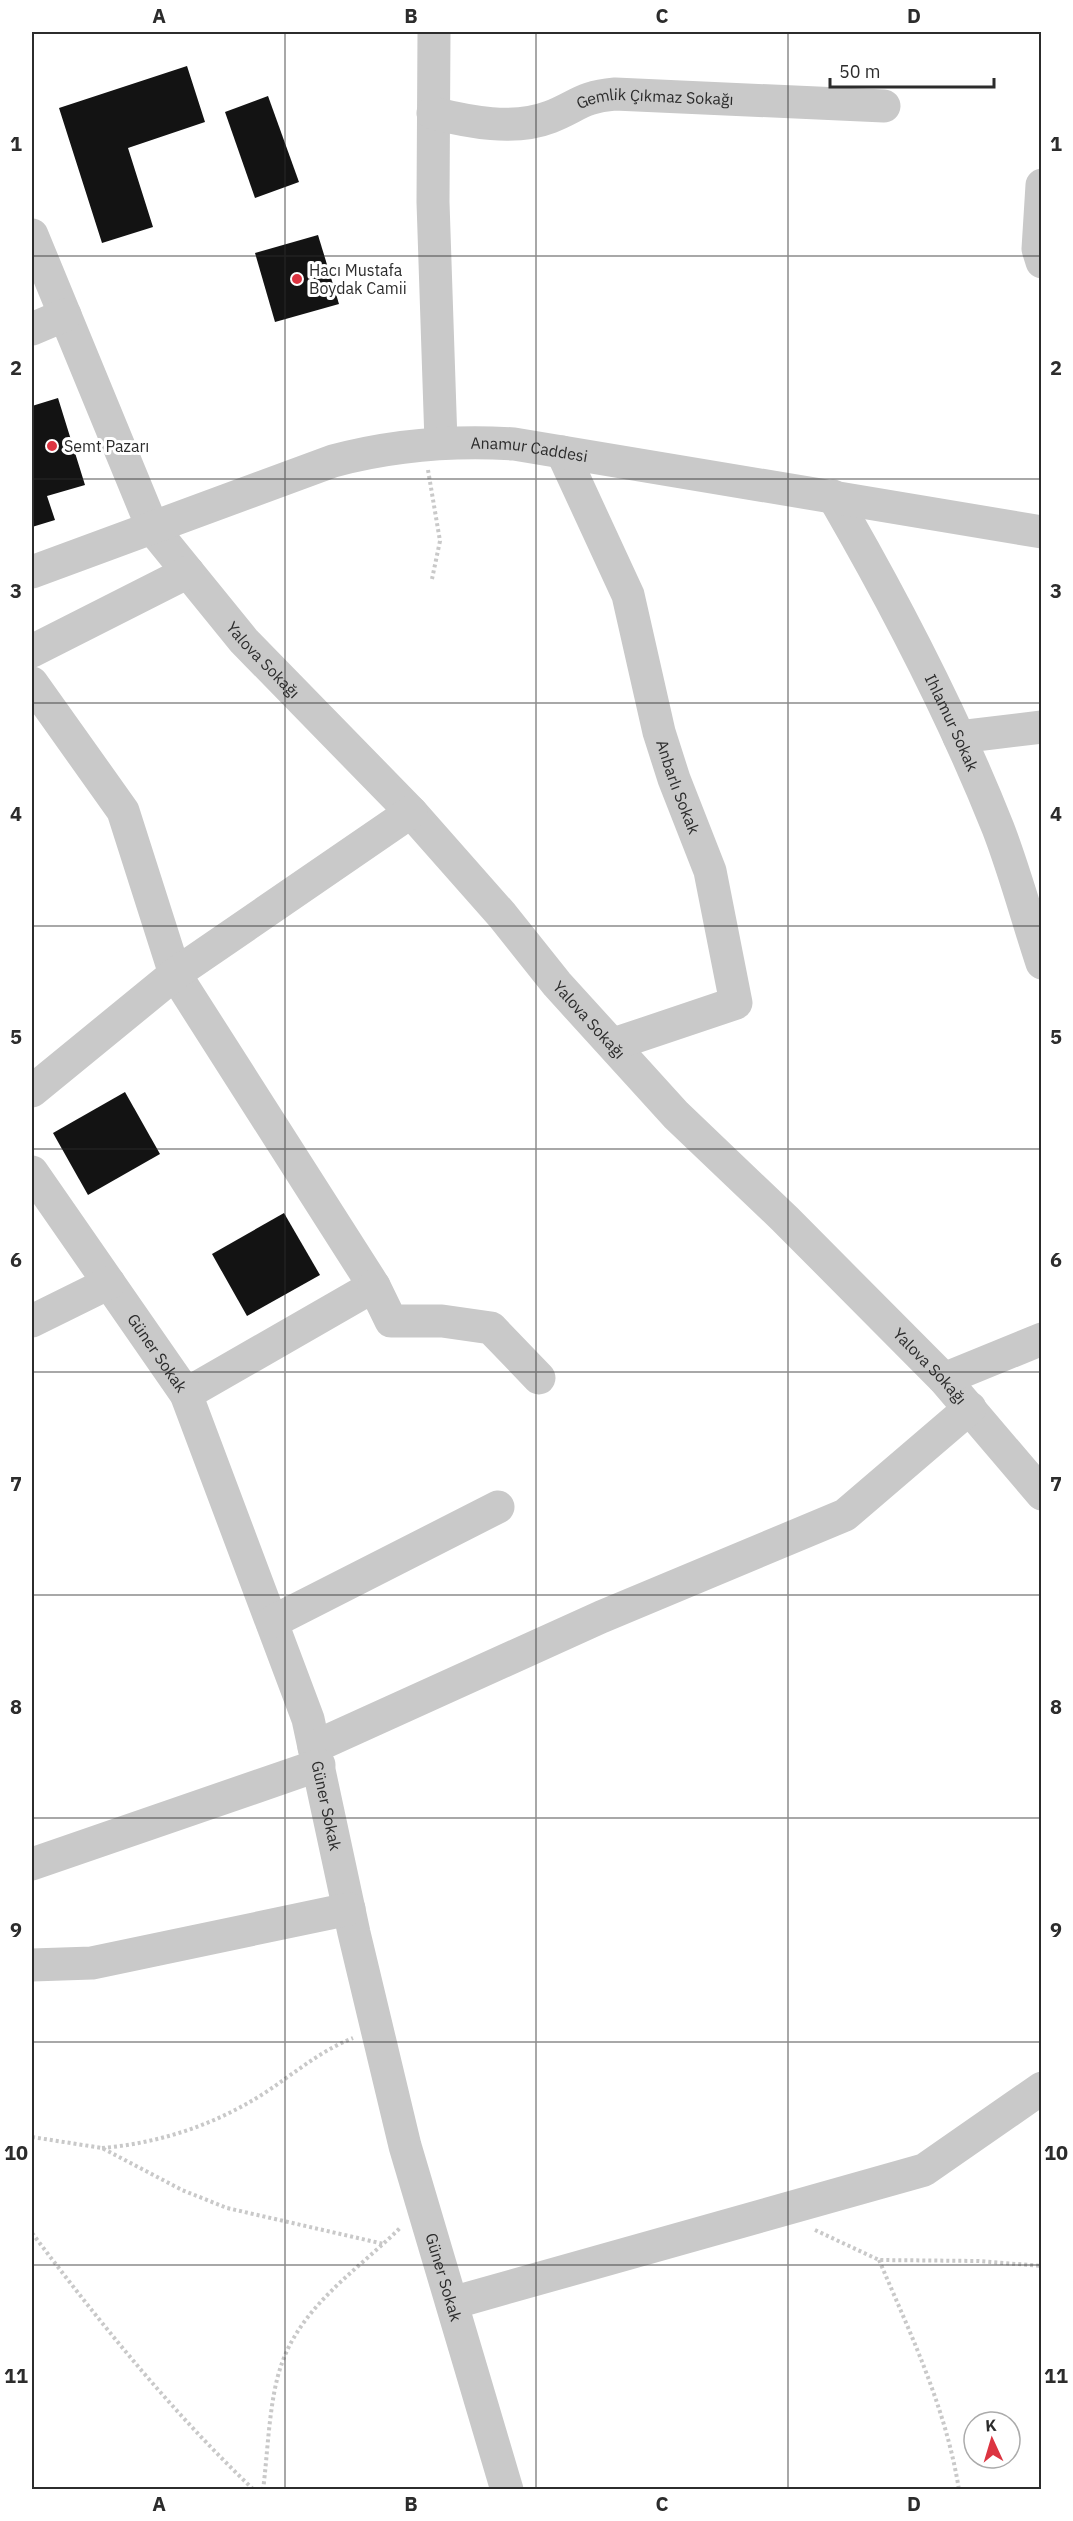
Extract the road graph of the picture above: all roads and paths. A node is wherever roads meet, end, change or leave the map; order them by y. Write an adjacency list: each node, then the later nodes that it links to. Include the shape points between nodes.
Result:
1 (434, 32): 3 (street)
2 (884, 106): 3 (street, Gemlik Çıkmaz Sokağı, via 615,94 590,97 549,117 522,123 482,123)
3 (433, 112): 9 (street)
4 (1041, 186): 6 (street)
5 (32, 235): 7 (street, Yalova Sokağı)
6 (1041, 262)
7 (65, 315): 8 (street); 12 (street, Yalova Sokağı)
8 (32, 329)
9 (432, 443): 10 (street, Anamur Caddesi, via 514,444); 12 (street, Anamur Caddesi, via 368,451 333,461); 16 (path, via 440,541)
10 (562, 452): 11 (street, Anamur Caddesi); 24 (street, Anbarlı Sokak, via 628,595 659,732 710,871 736,1003)
11 (833, 496): 13 (street, Anamur Caddesi); 20 (street, Ihlamur Sokak, via 911,636)
12 (153, 529): 14 (street, Anamur Caddesi); 15 (street, Yalova Sokağı)
13 (1041, 532)
14 (32, 572)
15 (188, 572): 17 (street); 21 (street, Yalova Sokağı, via 244,641)
16 (432, 579)
17 (32, 651)
18 (32, 683): 23 (street, via 123,811)
19 (1041, 727): 20 (street)
20 (959, 737): 22 (street, Ihlamur Sokak, via 999,831)
21 (411, 812): 23 (street); 24 (street, Yalova Sokağı, via 557,984)
22 (1041, 963)
23 (175, 974): 25 (street); 28 (street)
24 (614, 1044): 32 (street, Yalova Sokağı, via 676,1115)
25 (32, 1091)
26 (32, 1172): 27 (street, Güner Sokak)
27 (109, 1283): 29 (street); 33 (street, Güner Sokak)
28 (374, 1286): 31 (street, via 391,1322 442,1321 491,1328); 33 (street)
29 (32, 1321)
30 (1041, 1339): 32 (street)
31 (539, 1378)
32 (944, 1379): 34 (street, Yalova Sokağı)
33 (186, 1394): 37 (street, Güner Sokak)
34 (970, 1408): 35 (street, Yalova Sokağı); 38 (street, via 845,1515 601,1617)
35 (1041, 1494)
36 (498, 1507): 37 (street)
37 (272, 1622): 38 (street, Güner Sokak, via 308,1719)
38 (316, 1756): 39 (street); 40 (street, Güner Sokak)
39 (32, 1864)
40 (349, 1909): 41 (street, via 92,1963); 42 (street, Güner Sokak)
41 (32, 1965)
42 (378, 2031): 45 (path, via 318,2054 264,2093 216,2119 150,2142); 50 (street, Güner Sokak, via 405,2146)
43 (1041, 2088): 46 (street, via 924,2170)
44 (32, 2137): 45 (path)
45 (102, 2148): 52 (path, via 226,2208 384,2244 354,2267 321,2301 287,2350 277,2380)
46 (776, 2212): 48 (path); 50 (street)
47 (32, 2233): 51 (path, via 135,2366)
48 (879, 2260): 49 (path); 54 (path, via 930,2378)
49 (1041, 2266)
50 (452, 2303): 53 (street, Güner Sokak)
51 (254, 2490)
52 (263, 2490)
53 (507, 2490)
54 (959, 2490)

